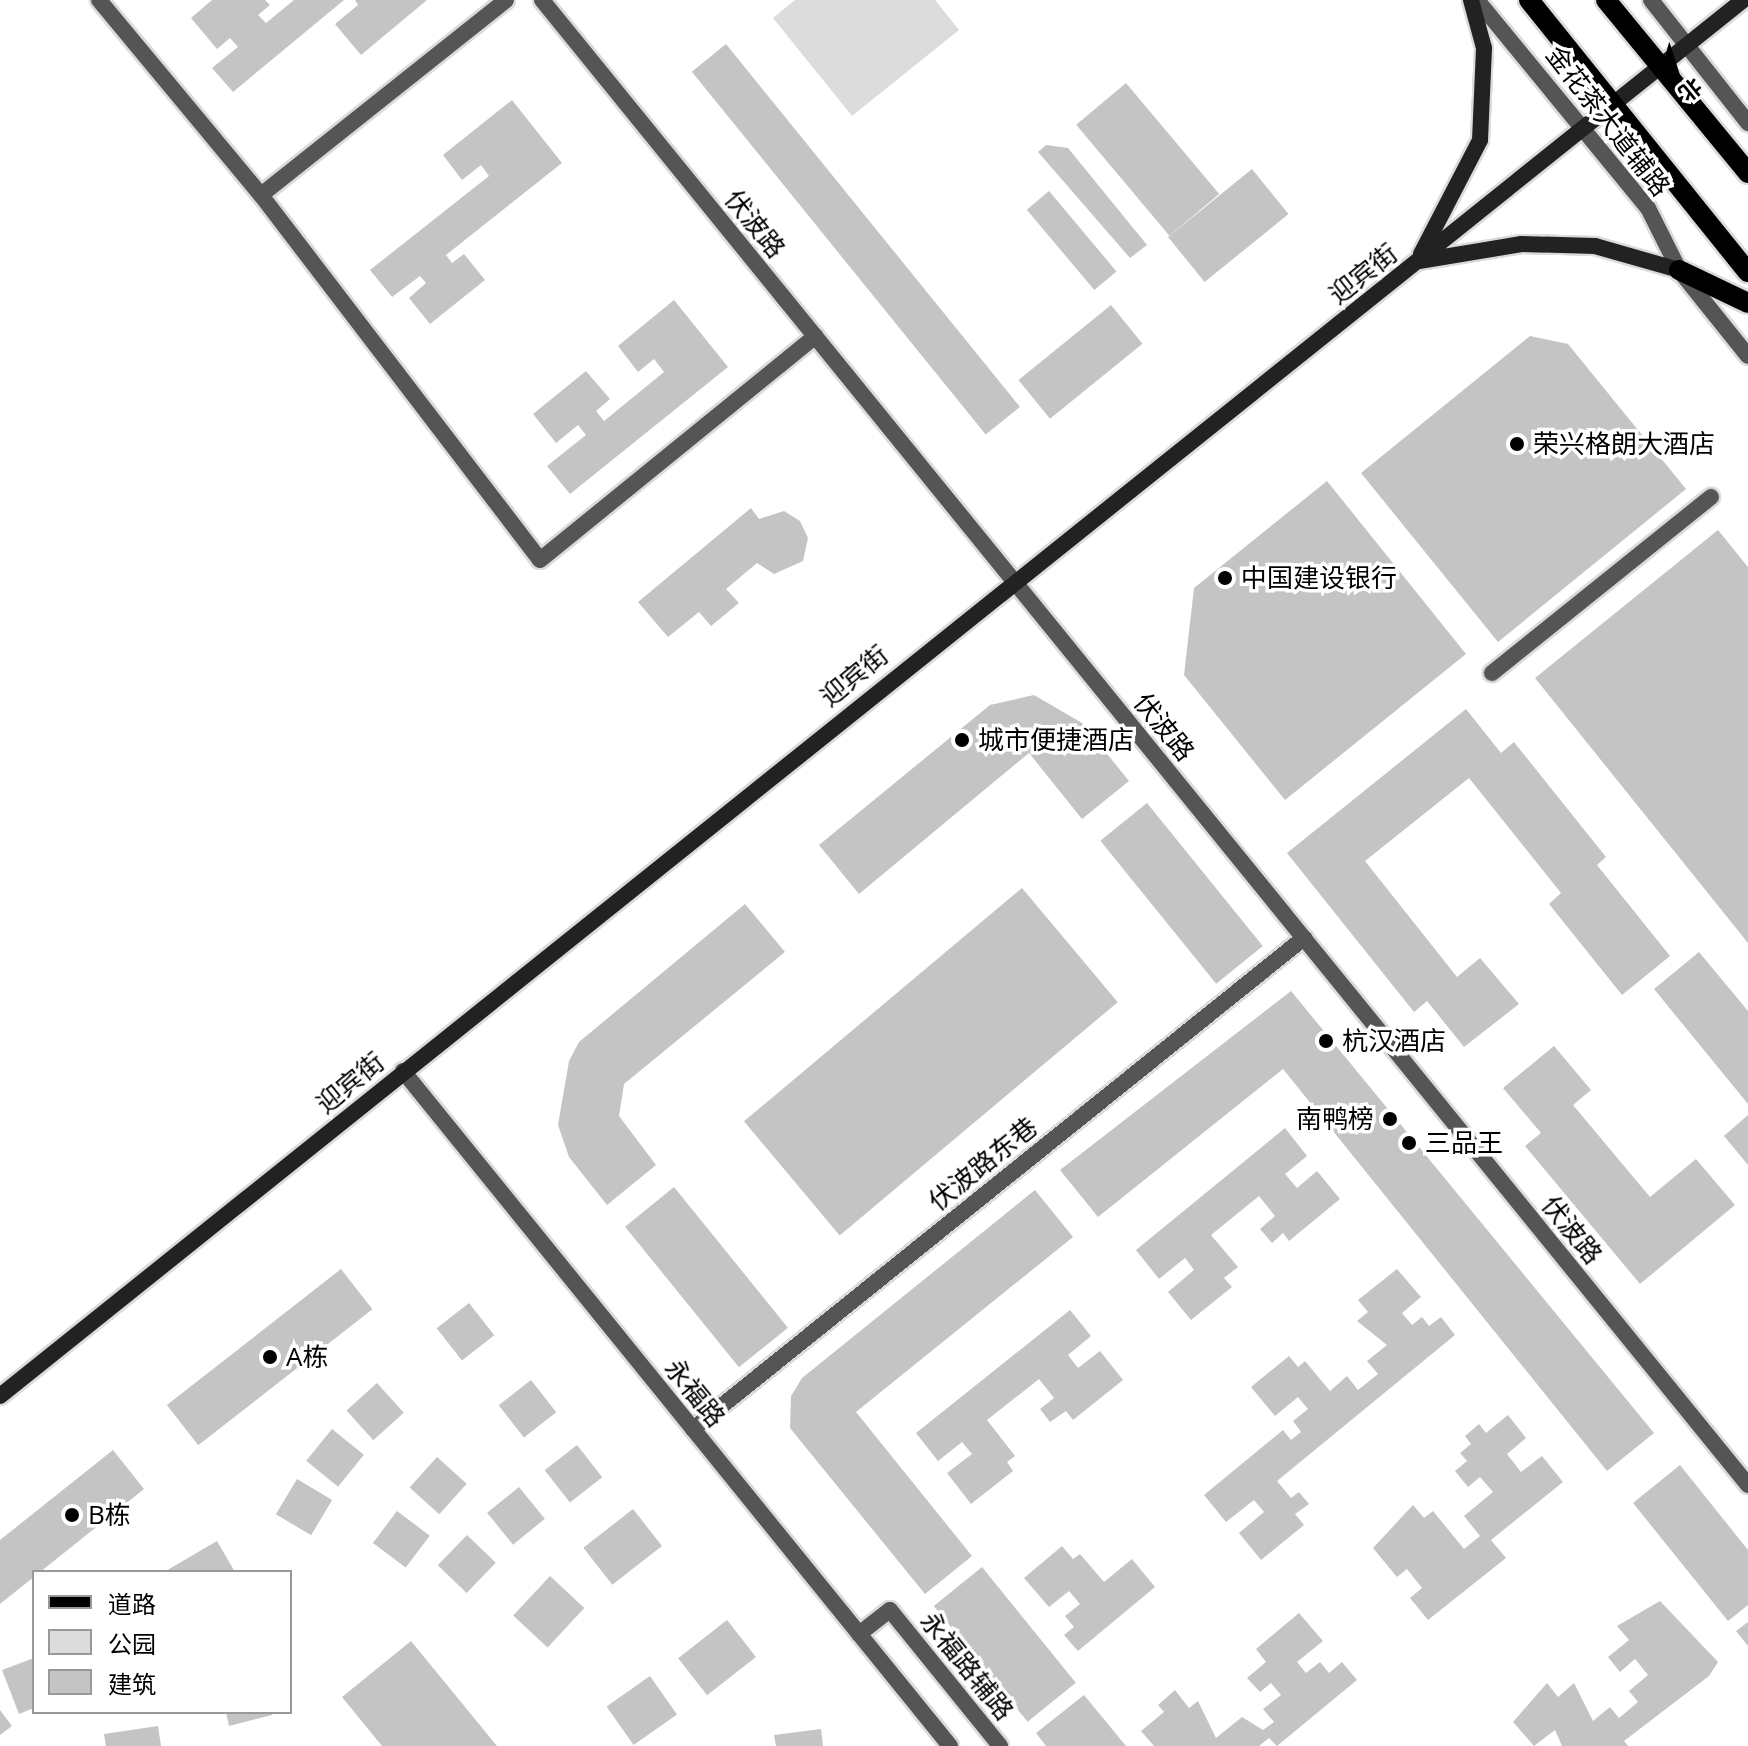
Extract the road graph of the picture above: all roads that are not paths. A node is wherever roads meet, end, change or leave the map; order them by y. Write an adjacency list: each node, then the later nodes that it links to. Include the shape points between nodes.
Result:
1 (99, 0): 15 (street)
2 (506, 0): 15 (street)
3 (542, 0): 20 (street, 伏波路)
4 (1474, 0): 13 (street, 金花茶大道辅路); 16 (main road, via 1484,48 1480,140)
5 (1529, 0): 11 (main road)
6 (1606, 0): 10 (main road)
7 (1651, 0): 9 (street)
8 (1743, 0): 9 (main road, 迎宾街)
9 (1687, 46): 10 (main road, 迎宾街); 12 (street)
10 (1661, 67): 11 (main road, 迎宾街); 14 (main road)
11 (1614, 105): 13 (main road, 迎宾街); 18 (main road)
12 (1748, 123)
13 (1585, 128): 16 (main road, 迎宾街); 17 (street, 金花茶大道辅路, via 1648,208)
14 (1748, 173)
15 (261, 195): 20 (street, via 540,560)
16 (1418, 261): 17 (main road, via 1522,244 1580,245); 23 (main road, 迎宾街)
17 (1679, 270): 19 (main road); 21 (street, 金花茶大道辅路)
18 (1748, 272)
19 (1748, 303)
20 (816, 336): 23 (street, 伏波路)
21 (1748, 356)
22 (1711, 497): 24 (street)
23 (1014, 578): 25 (street, 伏波路); 26 (main road, 迎宾街)
24 (1492, 673)
25 (1304, 938): 28 (street, 伏波路东巷); 29 (street, 伏波路)
26 (403, 1071): 27 (main road, 迎宾街); 28 (street, 永福路)
27 (0, 1396)
28 (693, 1429): 30 (street, 永福路)
29 (1748, 1485)
30 (859, 1634): 31 (street, 永福路); 32 (street, 永福路辅路, via 890,1610)
31 (950, 1746)
32 (1000, 1746)

